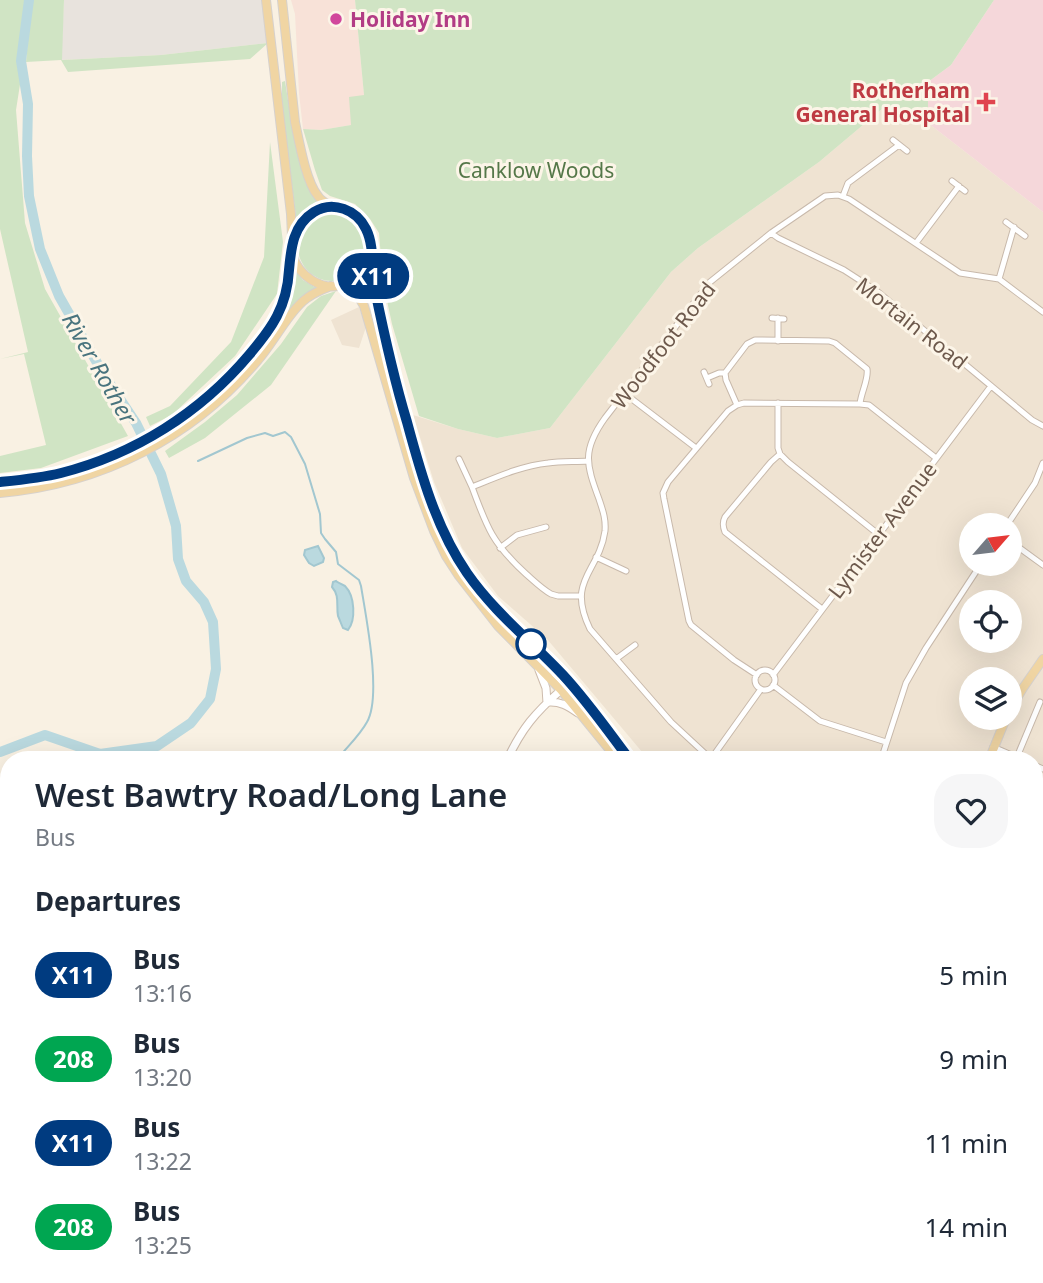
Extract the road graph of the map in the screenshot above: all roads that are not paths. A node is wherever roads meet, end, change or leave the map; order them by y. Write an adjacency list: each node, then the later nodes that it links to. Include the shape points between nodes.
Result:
1 (266, 0): 15 (main road)
2 (282, 0): 10 (main road, via 302,155 314,191)
3 (893, 140): 4 (street)
4 (899, 145): 5 (street); 9 (street, via 848,183)
5 (907, 151)
6 (952, 181): 7 (street)
7 (959, 186): 8 (street); 16 (street)
8 (965, 191)
9 (843, 196): 13 (street, Woodfoot Road, via 825,196); 16 (street)
10 (332, 206): 15 (main road, via 304,219); 18 (main road, via 361,220)
11 (1006, 222): 12 (street)
12 (1014, 228): 14 (street); 19 (street)
13 (771, 233): 29 (street, Mortain Road, via 878,292); 30 (street, Woodfoot Road, via 704,287)
14 (1026, 236)
15 (292, 240): 17 (main road)
16 (916, 243): 19 (street, via 960,273)
17 (292, 250): 20 (main road, via 304,275); 41 (main road, via 287,292 274,323 236,370 177,421 96,462 60,474)
18 (371, 251): 21 (main road, via 358,274); 24 (main road)
19 (999, 279): 22 (street)
20 (331, 285): 21 (main road); 43 (main road, via 302,302 259,360 222,398 162,442 92,475)
21 (342, 285): 26 (main road, via 361,300)
22 (1043, 312)
23 (778, 318): 25 (street)
24 (384, 331): 26 (main road); 58 (main road, via 421,471 452,549 484,595)
25 (778, 341): 27 (street, via 751,342); 32 (street, via 829,341 845,351 867,369)
26 (376, 349): 59 (main road, via 414,478 446,556 498,626)
27 (725, 373): 28 (street); 33 (street)
28 (707, 378)
29 (991, 386): 34 (street, Mortain Road); 37 (street, Lymister Avenue)
30 (624, 393): 35 (street); 39 (street, Woodfoot Road, via 593,438)
31 (778, 403): 32 (street); 33 (street); 36 (street)
32 (860, 404): 37 (street, via 874,408)
33 (737, 405): 35 (street)
34 (1043, 426)
35 (696, 448): 60 (street, via 663,493 689,621)
36 (780, 454): 46 (street); 54 (street, via 725,517 723,528)
37 (936, 458): 46 (street, Lymister Avenue)
38 (459, 459): 42 (street)
39 (588, 461): 42 (street, via 529,466); 49 (street, via 606,522)
40 (1043, 463): 44 (street)
41 (0, 482)
42 (472, 487): 47 (street)
43 (0, 493)
44 (1015, 513)
45 (546, 527): 47 (street, via 517,535)
46 (878, 534): 54 (street, Lymister Avenue)
47 (500, 548): 53 (street, via 546,591)
48 (1022, 550): 50 (street)
49 (596, 557): 51 (street); 53 (street)
50 (1043, 565)
51 (626, 571)
52 (973, 576): 70 (street, via 906,682)
53 (581, 596): 56 (street, via 590,629)
54 (822, 609): 61 (street, Lymister Avenue)
55 (635, 645): 56 (street)
56 (616, 659): 75 (street)
57 (1043, 659): 65 (main road)
58 (549, 661): 64 (street); 74 (main road)
59 (536, 664): 64 (main road); 66 (street, via 545,681)
60 (757, 674): 61 (street, via 765,670); 63 (street)
61 (773, 675): 62 (street)
62 (773, 685): 63 (street); 70 (street, via 820,721)
63 (761, 689): 76 (street)
64 (561, 690): 66 (street); 68 (main road)
65 (1022, 694)
66 (547, 702): 68 (street, via 566,705); 72 (street, via 523,729)
67 (1040, 702): 80 (street)
68 (586, 718): 73 (main road)
69 (1001, 730): 71 (main road)
70 (886, 741): 77 (street)
71 (993, 747): 78 (main road); 79 (street)
72 (512, 751)
73 (611, 751)
74 (623, 751)
75 (702, 751)
76 (717, 751)
77 (883, 751)
78 (992, 751)
79 (1003, 751)
80 (1022, 751)

